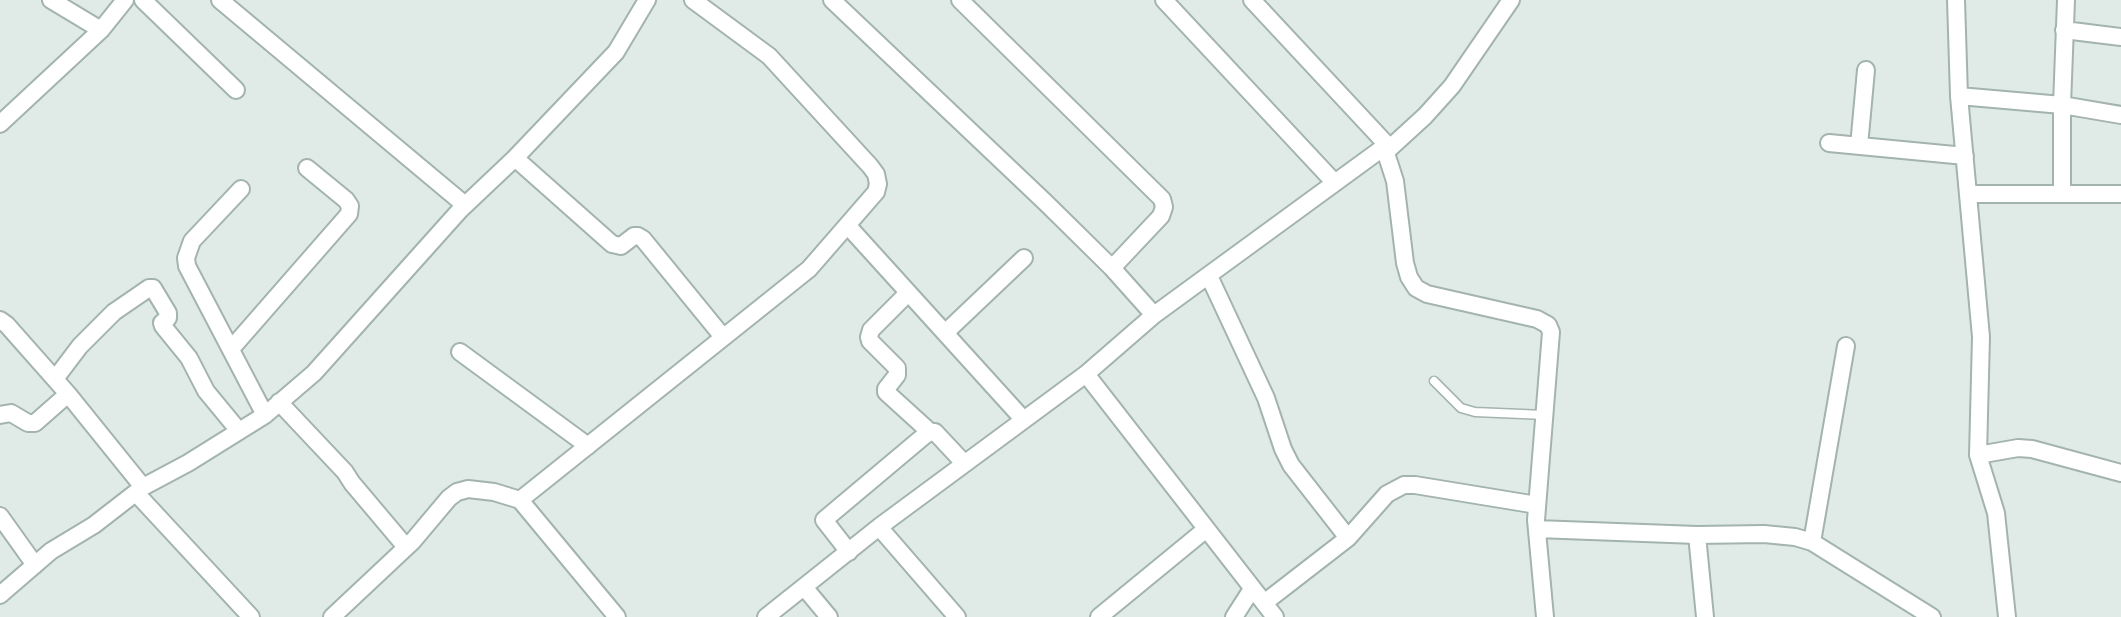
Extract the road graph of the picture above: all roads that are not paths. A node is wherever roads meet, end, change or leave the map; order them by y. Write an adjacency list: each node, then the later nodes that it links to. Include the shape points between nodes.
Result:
1 (51, 0): 14 (street)
2 (125, 0): 15 (street)
3 (144, 0): 19 (street)
4 (220, 0): 35 (street)
5 (646, 0): 28 (street, via 616,52)
6 (693, 0): 36 (street, via 769,56 876,174 876,192)
7 (832, 0): 38 (street)
8 (960, 0): 38 (street, via 1162,198 1161,216)
9 (1164, 0): 30 (street)
10 (1511, 0): 26 (street, via 1452,86 1425,116)
11 (1956, 0): 20 (street)
12 (2066, 0): 16 (street)
13 (1257, 2): 26 (street)
14 (70, 5): 15 (street)
15 (101, 30): 23 (street)
16 (2064, 30): 17 (street); 21 (street)
17 (2121, 37)
18 (1866, 69): 25 (street)
19 (236, 90)
20 (1959, 96): 21 (street); 27 (street)
21 (2062, 105): 22 (street); 32 (street)
22 (2121, 115)
23 (0, 124)
24 (1829, 143): 25 (street)
25 (1859, 146): 27 (street)
26 (1387, 147): 30 (street); 54 (street, via 1405,263 1416,288 1427,294 1538,319 1548,325 1552,337)
27 (1965, 156): 33 (street)
28 (515, 158): 35 (street); 44 (street, via 612,244 621,246 634,236 643,239)
29 (307, 168): 46 (street, via 346,200 349,214)
30 (1335, 183): 39 (street)
31 (241, 189): 46 (street, via 192,242 186,258)
32 (2062, 193): 33 (street); 34 (street)
33 (1970, 194): 60 (street, via 1981,337)
34 (2121, 194)
35 (465, 205): 52 (street, via 314,373)
36 (848, 226): 40 (street); 44 (street, via 809,269)
37 (1024, 258): 43 (street)
38 (1112, 268): 41 (street)
39 (1209, 276): 41 (street); 71 (street, via 1266,398 1291,465)
40 (908, 293): 43 (street); 58 (street, via 871,330 869,337 897,368 886,392)
41 (1154, 315): 48 (street)
42 (0, 320): 49 (street)
43 (945, 333): 56 (street)
44 (723, 337): 59 (street)
45 (1846, 346): 72 (street)
46 (231, 349): 53 (street)
47 (460, 352): 59 (street)
48 (1086, 374): 56 (street); 69 (street)
49 (55, 379): 51 (street); 57 (street, via 80,346 114,312 153,288 168,313 163,326 189,358 206,391)
50 (1434, 381): 54 (lane, via 1461,408)
51 (68, 394): 55 (street, via 35,423 11,413); 63 (street)
52 (279, 402): 53 (street); 73 (street, via 345,472)
53 (265, 415): 57 (street)
54 (1545, 415): 65 (street)
55 (0, 416)
56 (1023, 419): 61 (street)
57 (239, 431): 63 (street)
58 (930, 432): 61 (street, via 938,435); 74 (street, via 824,520)
59 (588, 446): 64 (street)
60 (1978, 455): 62 (street, via 2032,449); 92 (street, via 1996,513)
61 (964, 463): 67 (street)
62 (2121, 473)
63 (139, 490): 75 (street); 81 (street)
64 (520, 500): 73 (street, via 478,489 457,492); 83 (street)
65 (1537, 505): 68 (street); 71 (street, via 1404,485 1387,494)
66 (0, 516): 75 (street)
67 (879, 527): 74 (street); 86 (street)
68 (1537, 528): 70 (street); 89 (street)
69 (1205, 530): 77 (street); 80 (street)
70 (1697, 535): 72 (street, via 1779,535); 90 (street)
71 (1348, 538): 79 (street)
72 (1812, 542): 91 (street)
73 (406, 547): 82 (street)
74 (849, 552): 76 (street)
75 (35, 565): 78 (street)
76 (804, 587): 84 (street); 85 (street)
77 (1252, 589): 79 (street); 87 (street)
78 (0, 595)
79 (1264, 603): 88 (street)
80 (1105, 616)
81 (251, 617)
82 (332, 617)
83 (617, 617)
84 (766, 617)
85 (829, 617)
86 (957, 617)
87 (1234, 617)
88 (1275, 617)
89 (1545, 617)
90 (1705, 617)
91 (1932, 617)
92 (2007, 617)

